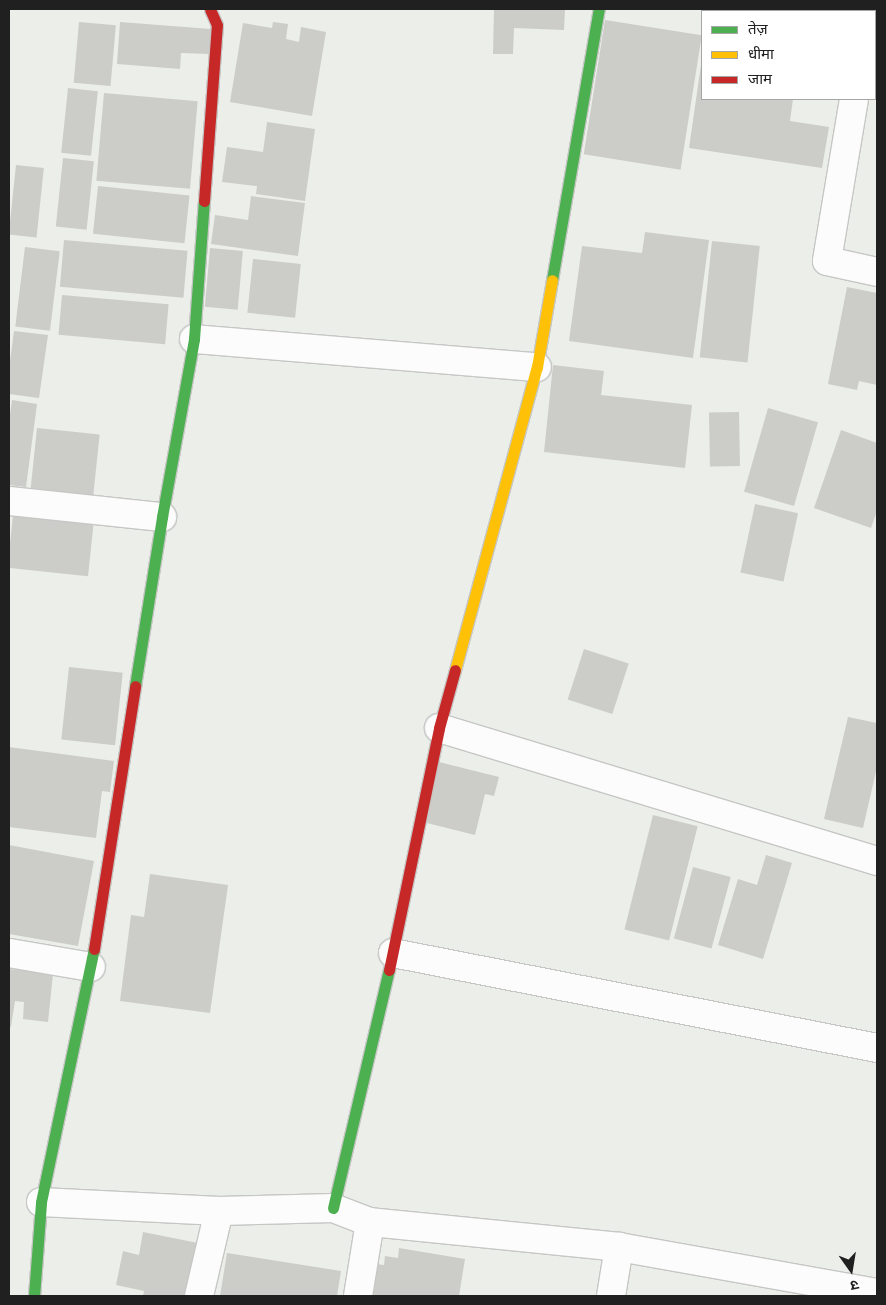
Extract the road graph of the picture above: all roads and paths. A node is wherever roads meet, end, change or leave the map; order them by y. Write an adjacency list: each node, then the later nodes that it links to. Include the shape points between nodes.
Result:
1 (210, 9): 5 (street, via 217,25)
2 (599, 9): 6 (street)
3 (854, 100): 4 (street, via 827,261)
4 (877, 272)
5 (194, 338): 6 (street); 8 (street)
6 (537, 367): 9 (street)
7 (9, 501): 8 (street)
8 (162, 517): 13 (street)
9 (439, 728): 10 (street); 12 (street)
10 (877, 861)
11 (9, 953): 13 (street)
12 (393, 953): 14 (street); 16 (street)
13 (91, 967): 15 (street)
14 (877, 1048)
15 (41, 1202): 17 (street); 21 (street)
16 (333, 1208): 17 (street); 18 (street)
17 (219, 1211): 22 (street)
18 (370, 1222): 19 (street); 23 (street)
19 (619, 1247): 20 (street); 24 (street)
20 (864, 1293)
21 (34, 1296)
22 (199, 1296)
23 (358, 1296)
24 (612, 1296)

